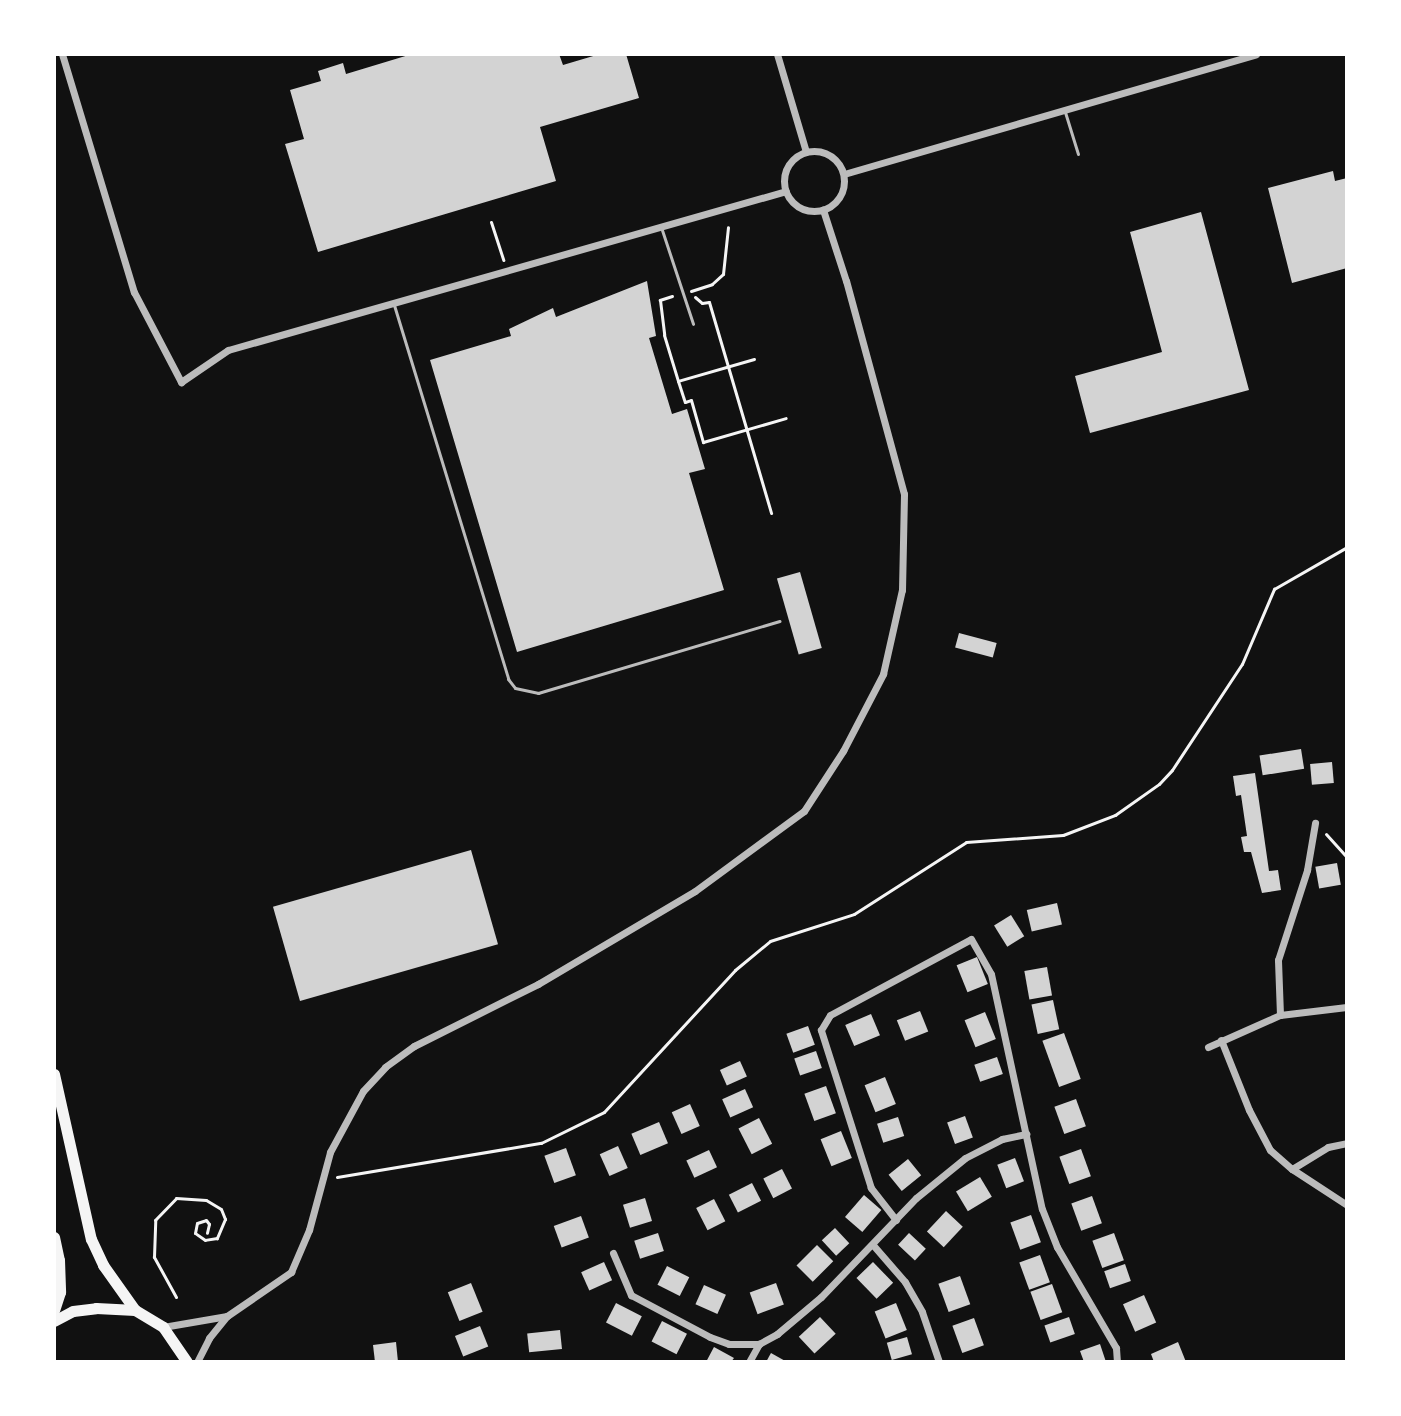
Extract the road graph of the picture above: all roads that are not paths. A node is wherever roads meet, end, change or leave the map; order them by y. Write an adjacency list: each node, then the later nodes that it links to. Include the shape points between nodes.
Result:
1 (62, 54): 11 (street, via 134,292 181,382 228,350)
2 (777, 54): 5 (street)
3 (1256, 54): 4 (street)
4 (1064, 108): 6 (lane); 7 (street)
5 (806, 152): 7 (street, via 830,155); 8 (street, via 790,163)
6 (1078, 154)
7 (844, 174): 9 (street, via 843,192)
8 (786, 191): 9 (street, via 801,208); 10 (street)
9 (823, 210): 30 (street, via 904,494 902,590 883,674 843,751 804,811 695,891 385,1067 357,1101 330,1152 309,1230 291,1272)
10 (661, 227): 11 (street); 12 (lane)
11 (394, 305): 13 (lane, via 515,688 538,693)
12 (693, 324)
13 (779, 621)
14 (1315, 823): 16 (street, via 1307,870 1278,960)
15 (1347, 1007): 16 (street)
16 (1280, 1015): 17 (street)
17 (1221, 1040): 18 (street); 22 (street, via 1270,1150)
18 (1208, 1047)
19 (54, 1074): 29 (highway, via 91,1239)
20 (1026, 1134): 24 (street, via 1002,1139 965,1158); 24 (street, via 991,974 971,939 830,1015 821,1030 866,1174); 38 (street, via 1048,1226 1116,1348)
21 (1347, 1143): 22 (street, via 1328,1147)
22 (1292, 1169): 23 (street)
23 (1347, 1205)
24 (896, 1220): 26 (street)
25 (54, 1237): 28 (highway, via 60,1292)
26 (873, 1245): 33 (street, via 821,1297); 37 (street, via 922,1312)
27 (613, 1253): 33 (street, via 631,1295 710,1337 729,1344)
28 (54, 1310)
29 (135, 1310): 31 (highway, via 73,1311); 32 (highway)
30 (227, 1316): 32 (street); 35 (street)
31 (54, 1321)
32 (163, 1327): 34 (highway)
33 (759, 1344): 36 (street)
34 (187, 1362)
35 (197, 1362)
36 (749, 1362)
37 (939, 1362)
38 (1117, 1362)

